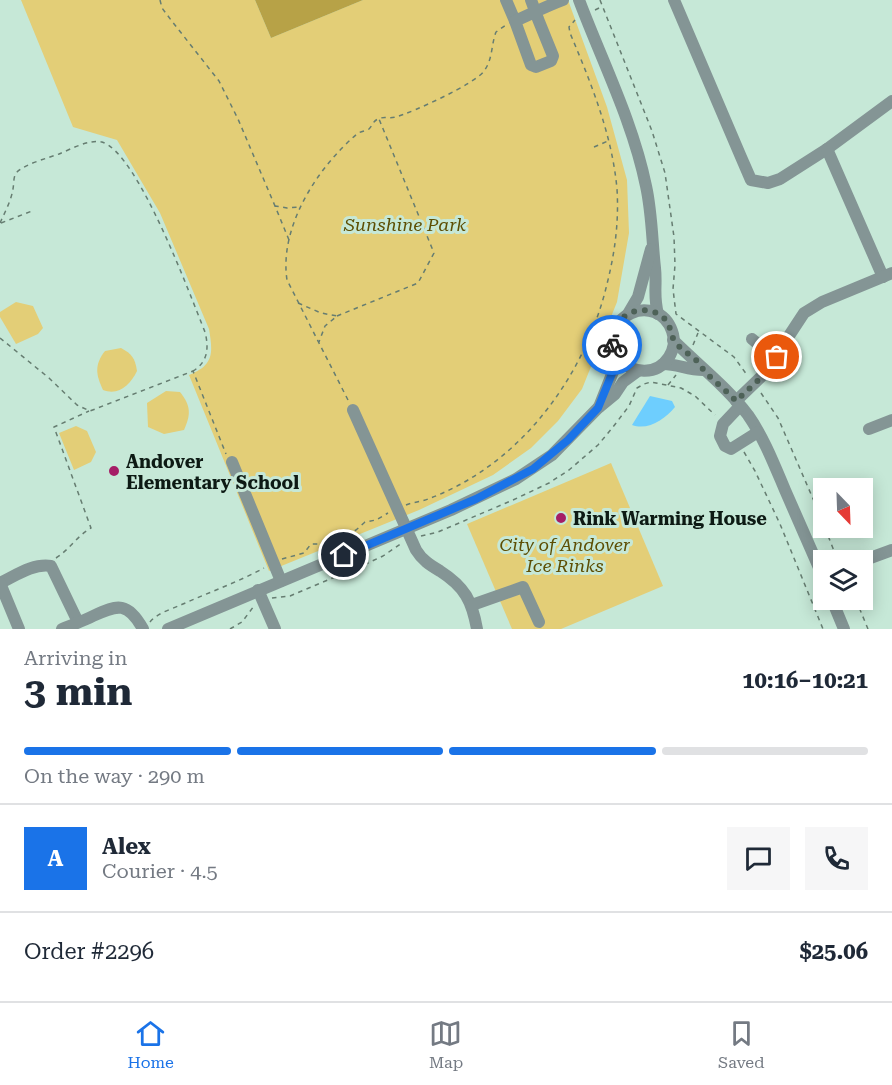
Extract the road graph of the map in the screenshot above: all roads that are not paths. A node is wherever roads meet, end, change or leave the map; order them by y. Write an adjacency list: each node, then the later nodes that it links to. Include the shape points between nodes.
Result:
1 (506, 0): 7 (street)
2 (531, 0): 6 (street)
3 (563, 0): 6 (street)
4 (579, 0): 10 (street, via 639,156 649,201)
5 (674, 0): 9 (street, via 751,180 774,181)
6 (536, 12): 7 (street); 7 (street, via 553,56 551,61 531,65)
7 (515, 21)
8 (892, 101): 9 (street)
9 (827, 149): 11 (street)
10 (652, 248): 12 (street, via 638,297); 13 (street)
11 (887, 275): 17 (street, via 804,313)
12 (628, 314): 13 (street, via 648,310); 16 (street, via 614,329 613,350)
13 (658, 314): 15 (street, via 671,328)
14 (752, 339): 17 (street)
15 (674, 340): 18 (street); 19 (street)
16 (618, 359): 20 (street); 22 (street)
17 (776, 359): 21 (street)
18 (663, 364): 19 (street); 20 (street)
19 (704, 370): 21 (street)
20 (638, 371): 22 (street)
21 (738, 403): 26 (street); 26 (street, via 723,424 720,436 725,446 731,449)
22 (598, 408): 28 (street, via 533,469)
23 (353, 410): 28 (street)
24 (892, 420): 25 (street)
25 (869, 429)
26 (758, 432): 30 (street)
27 (232, 462): 32 (street)
28 (407, 529): 32 (street); 35 (street, via 420,557 455,582)
29 (892, 550): 31 (street)
30 (813, 554)
31 (873, 557)
32 (281, 581): 34 (street)
33 (0, 583): 37 (street, via 30,569 51,566); 40 (street)
34 (258, 590): 42 (street); 43 (street)
35 (472, 605): 38 (street, via 523,587); 44 (street)
36 (836, 610): 45 (street)
37 (78, 622): 39 (street, via 117,607 125,608); 41 (street)
38 (539, 622)
39 (146, 626)
40 (19, 629)
41 (62, 629)
42 (168, 629)
43 (275, 629)
44 (477, 629)
45 (844, 629)

